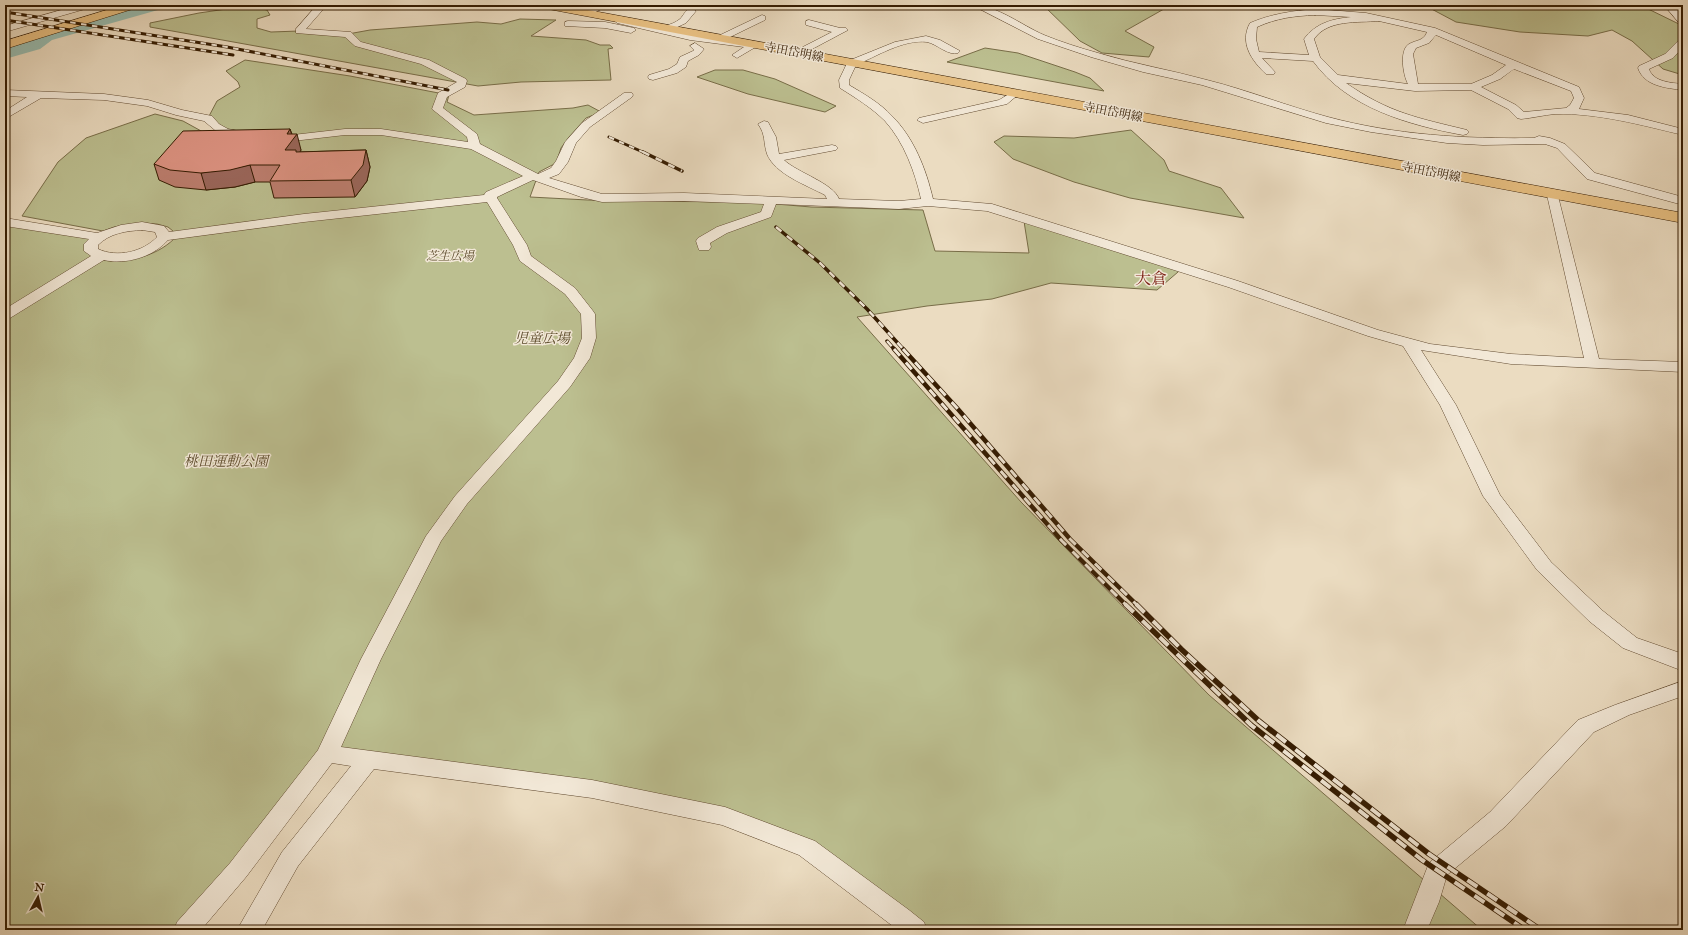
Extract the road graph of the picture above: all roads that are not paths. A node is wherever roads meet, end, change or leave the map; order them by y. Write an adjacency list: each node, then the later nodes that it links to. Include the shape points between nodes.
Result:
1 (89, 5): 16 (street)
2 (135, 5): 23 (main road)
3 (322, 5): 49 (street, via 299,31 348,34 358,44 425,62 462,81 461,85 442,96 437,109 473,136)
4 (543, 5): 9 (main road, 寺田岱明線)
5 (605, 5): 9 (street)
6 (976, 5): 47 (street, via 1041,37 1094,55 1204,82 1326,120 1447,140)
7 (1669, 5): 13 (street)
8 (691, 11): 18 (street)
9 (586, 13): 10 (main road, 寺田岱明線)
10 (614, 18): 18 (main road, 寺田岱明線); 19 (street)
11 (762, 18): 20 (street)
12 (1378, 18): 17 (street, via 1402,21); 27 (street, via 1350,12 1320,10 1275,14 1253,25 1251,37); 29 (street, via 1329,23 1318,27 1309,39)
13 (1683, 22)
14 (809, 23): 26 (street, via 841,30)
15 (568, 24): 18 (street, via 605,25)
16 (5, 29)
17 (1432, 30): 31 (street); 37 (street, via 1430,37 1412,46 1408,54 1411,80)
18 (671, 34): 19 (street); 20 (main road, 寺田岱明線); 22 (street, via 674,44)
19 (686, 36): 22 (street)
20 (720, 38): 24 (main road, 寺田岱明線)
21 (1683, 41): 36 (street, via 1669,56 1643,68 1647,76 1655,81)
22 (699, 42): 24 (street); 33 (street, via 699,49 684,58 682,65 673,71)
23 (5, 45)
24 (754, 45): 26 (main road, 寺田岱明線); 28 (street)
25 (955, 51): 30 (street, via 927,39 914,39)
26 (798, 53): 30 (main road, 寺田岱明線)
27 (1254, 54): 29 (street); 32 (street)
28 (737, 56)
29 (1315, 58): 34 (street)
30 (852, 63): 40 (main road, 寺田岱明線); 57 (street, via 844,86 878,109 895,127 924,182)
31 (1513, 65): 35 (street, via 1496,77); 42 (street, via 1575,89 1579,98 1575,107)
32 (1270, 72)
33 (653, 77)
34 (1334, 78): 37 (street); 47 (street, via 1367,103 1400,116 1456,131)
35 (1473, 87): 37 (street); 42 (street, via 1512,107 1521,116)
36 (1683, 87)
37 (1415, 88)
38 (5, 93): 39 (street)
39 (39, 94): 43 (street); 49 (street, via 104,96 141,102 208,118 215,127 259,137 284,139 345,132 380,132)
40 (1014, 94): 44 (street, via 1002,102); 53 (main road, 寺田岱明線)
41 (628, 95): 52 (street, via 586,125 571,142 555,171)
42 (1568, 111): 46 (street, via 1628,118)
43 (5, 116)
44 (923, 120)
45 (764, 124): 51 (street, via 770,133)
46 (1683, 132)
47 (1550, 141): 56 (street, via 1567,151 1591,176)
48 (787, 144): 51 (street)
49 (474, 146): 52 (street)
50 (832, 148): 51 (street)
51 (774, 152): 58 (street, via 789,170 829,192 833,198)
52 (535, 177): 54 (street, via 490,195); 55 (street, via 602,198 684,196)
53 (1553, 195): 59 (main road, 寺田岱明線); 67 (street)
54 (491, 198): 62 (street, via 304,218); 71 (street, via 520,245 525,258 570,291 584,308 588,314 589,338 582,358 564,384 465,495 432,540 370,659)
55 (771, 200): 58 (street); 63 (street, via 768,214 722,230 703,241)
56 (1683, 201)
57 (928, 202): 58 (street, via 899,205); 66 (street, via 988,207 1079,238 1233,284 1373,333)
58 (832, 203)
59 (1683, 218)
60 (5, 222): 61 (street)
61 (100, 237): 62 (street, via 119,229 142,226 159,229); 64 (street, via 90,248)
62 (164, 237): 64 (street, via 154,246 134,254)
63 (704, 247)
64 (101, 256): 65 (street)
65 (5, 315)
66 (1408, 342): 67 (street, via 1429,348 1482,355); 69 (street, via 1448,405 1492,496 1544,566 1618,635 1630,643)
67 (1593, 364): 68 (street)
68 (1683, 367)
69 (1683, 664)
70 (1683, 688): 76 (street, via 1586,726 1498,819 1436,870 1427,902)
71 (327, 754): 72 (street); 73 (street, via 238,870)
72 (368, 760): 74 (street, via 290,859); 75 (street, via 592,789 725,816 807,848)
73 (186, 930)
74 (249, 930)
75 (915, 930)
76 (1415, 930)

